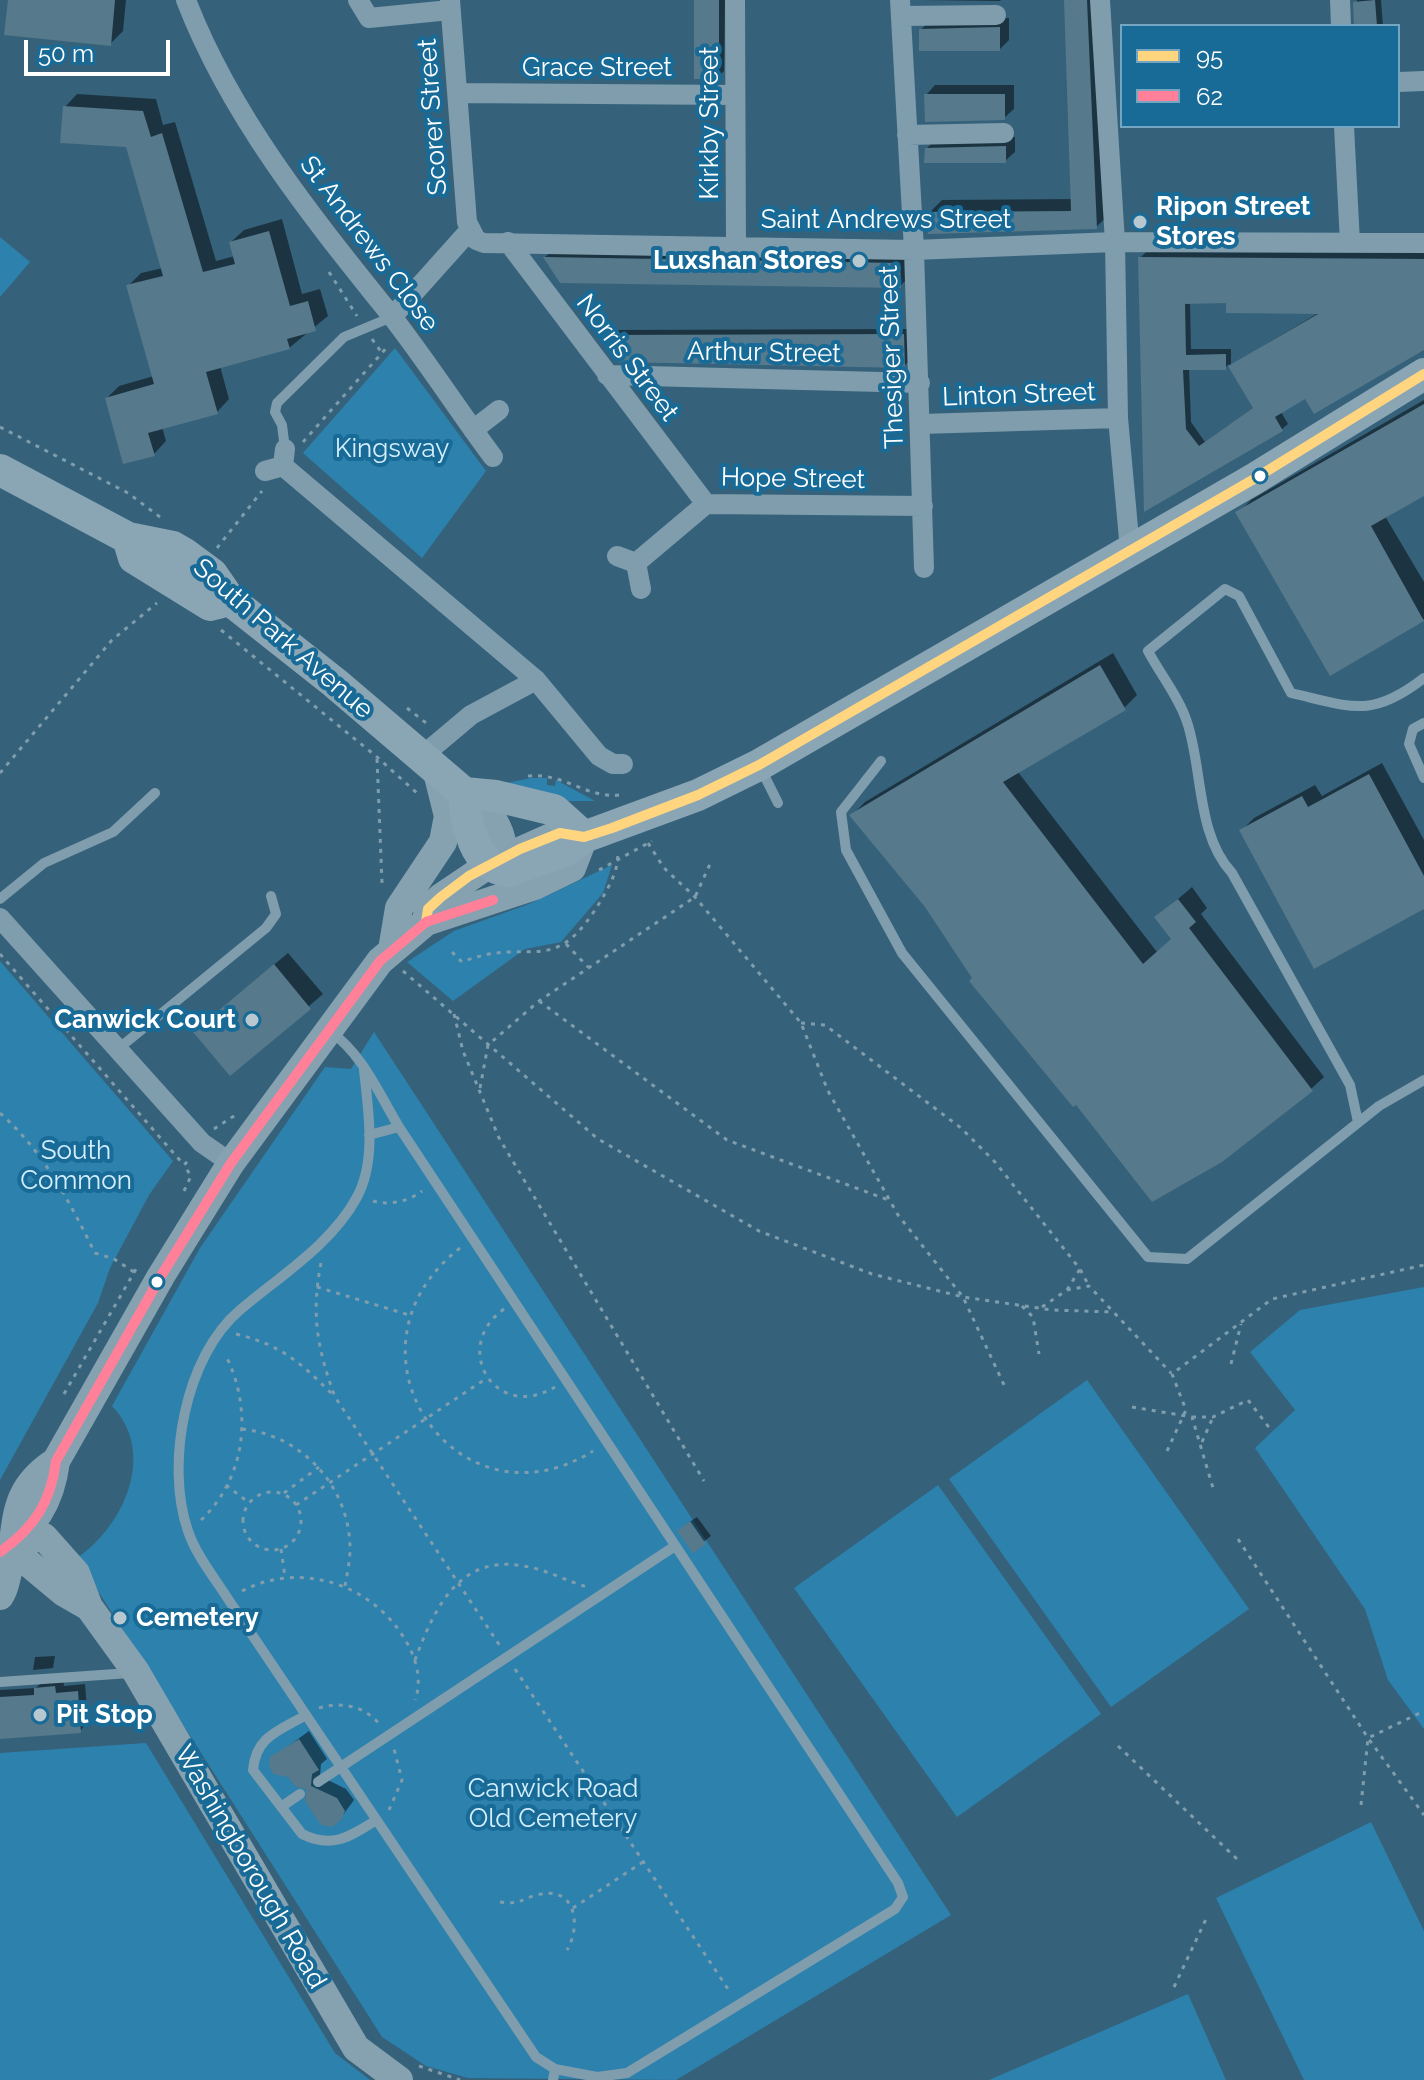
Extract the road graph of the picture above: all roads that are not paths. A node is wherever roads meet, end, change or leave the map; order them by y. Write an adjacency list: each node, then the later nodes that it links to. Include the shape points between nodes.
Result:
1 (186, 0): 24 (street, St Andrews Close, via 226,84 311,218)
2 (358, 0): 6 (street, via 369,18)
3 (735, 0): 13 (street, Kirkby Street)
4 (1100, 0): 19 (street)
5 (1340, 0): 9 (street)
6 (450, 5): 12 (street, Scorer Street)
7 (901, 8): 8 (street); 16 (street, Thesiger Street)
8 (996, 15)
9 (1341, 24)
10 (1424, 81): 11 (street)
11 (1400, 82)
12 (458, 93): 13 (street, Grace Street); 17 (street, Scorer Street)
13 (735, 95): 22 (street, Kirkby Street)
14 (1344, 128): 20 (street)
15 (1004, 133): 16 (street)
16 (907, 135): 23 (street, Thesiger Street)
17 (469, 231): 18 (street, Saint Andrews Street, via 484,243); 24 (street)
18 (508, 242): 22 (street, Saint Andrews Street); 26 (street, Norris Street)
19 (1115, 242): 20 (street, Saint Andrews Street); 23 (street, Saint Andrews Street); 29 (street)
20 (1350, 243): 21 (street, Saint Andrews Street)
21 (1424, 243)
22 (736, 247): 23 (street, Saint Andrews Street)
23 (914, 250): 27 (street, Thesiger Street)
24 (392, 317): 31 (street, St Andrews Close); 33 (lane, via 344,337 277,403 282,425)
25 (1424, 374): 37 (main road)
26 (607, 375): 27 (street, Arthur Street); 35 (street, Norris Street)
27 (920, 383): 30 (street, Thesiger Street)
28 (499, 410): 31 (street)
29 (1118, 418): 30 (street, Linton Street); 37 (street)
30 (921, 424): 36 (street, Thesiger Street)
31 (473, 430): 32 (street, St Andrews Close)
32 (493, 457)
33 (278, 462): 41 (street)
34 (0, 470): 46 (main road, South Park Avenue, via 128,538 173,547 212,574 224,614 335,683)
35 (706, 504): 36 (street, Hope Street); 39 (street, Hope Street, via 627,560)
36 (923, 506): 38 (street, Thesiger Street)
37 (1130, 550): 45 (main road)
38 (924, 568)
39 (641, 589)
40 (1424, 678): 63 (lane, via 1398,699 1375,708 1291,693 1239,596 1225,589 1148,651 1185,717 1221,861 1350,1085)
41 (536, 680): 44 (street, via 599,756); 46 (street, via 471,715)
42 (1424, 723): 47 (lane, via 1413,729 1409,744)
43 (881, 761): 63 (lane, via 841,812 846,850 902,953 1148,1257 1187,1259)
44 (623, 764)
45 (759, 765): 50 (lane); 51 (main road, via 698,795)
46 (431, 766): 49 (main road, South Park Avenue); 58 (main road, via 448,816 443,842 399,908)
47 (1424, 778)
48 (155, 793): 54 (lane, via 113,832 44,863)
49 (464, 793): 51 (main road, via 554,810); 52 (main road, via 465,823)
50 (778, 803)
51 (584, 837): 52 (main road, via 567,850 517,869); 55 (main road, via 572,868)
52 (498, 864): 55 (main road); 57 (main road, via 441,897 428,909)
53 (271, 896): 60 (lane, via 276,914 266,928)
54 (0, 899)
55 (477, 904): 57 (main road)
56 (0, 918): 60 (street)
57 (426, 922): 58 (main road)
58 (395, 958): 59 (main road)
59 (328, 1030): 61 (lane, via 350,1045); 66 (main road)
60 (116, 1051): 66 (street, via 202,1143)
61 (363, 1064): 64 (lane); 65 (lane)
62 (1424, 1080): 63 (lane)
63 (1358, 1122)
64 (399, 1127): 65 (lane); 68 (lane)
65 (369, 1135): 72 (lane, via 358,1196 333,1230 237,1312 199,1367 184,1411 179,1459 187,1529)
66 (231, 1163): 67 (main road, via 56,1461 35,1474 14,1516)
67 (8, 1546): 69 (main road); 70 (main road, Washingborough Road, via 44,1537 76,1573 89,1607)
68 (675, 1546): 73 (lane); 78 (lane, via 903,1897 895,1909 627,2073)
69 (0, 1596)
70 (136, 1672): 71 (lane); 79 (main road, Washingborough Road, via 356,2048)
71 (0, 1682)
72 (306, 1715): 73 (lane); 76 (lane, via 255,1751 253,1770)
73 (340, 1767): 74 (lane); 77 (lane)
74 (318, 1782)
75 (300, 1794): 76 (lane)
76 (281, 1807): 77 (lane, via 302,1834 328,1843 346,1839)
77 (375, 1821): 78 (lane, via 536,2057)
78 (554, 2075)
79 (399, 2080)

